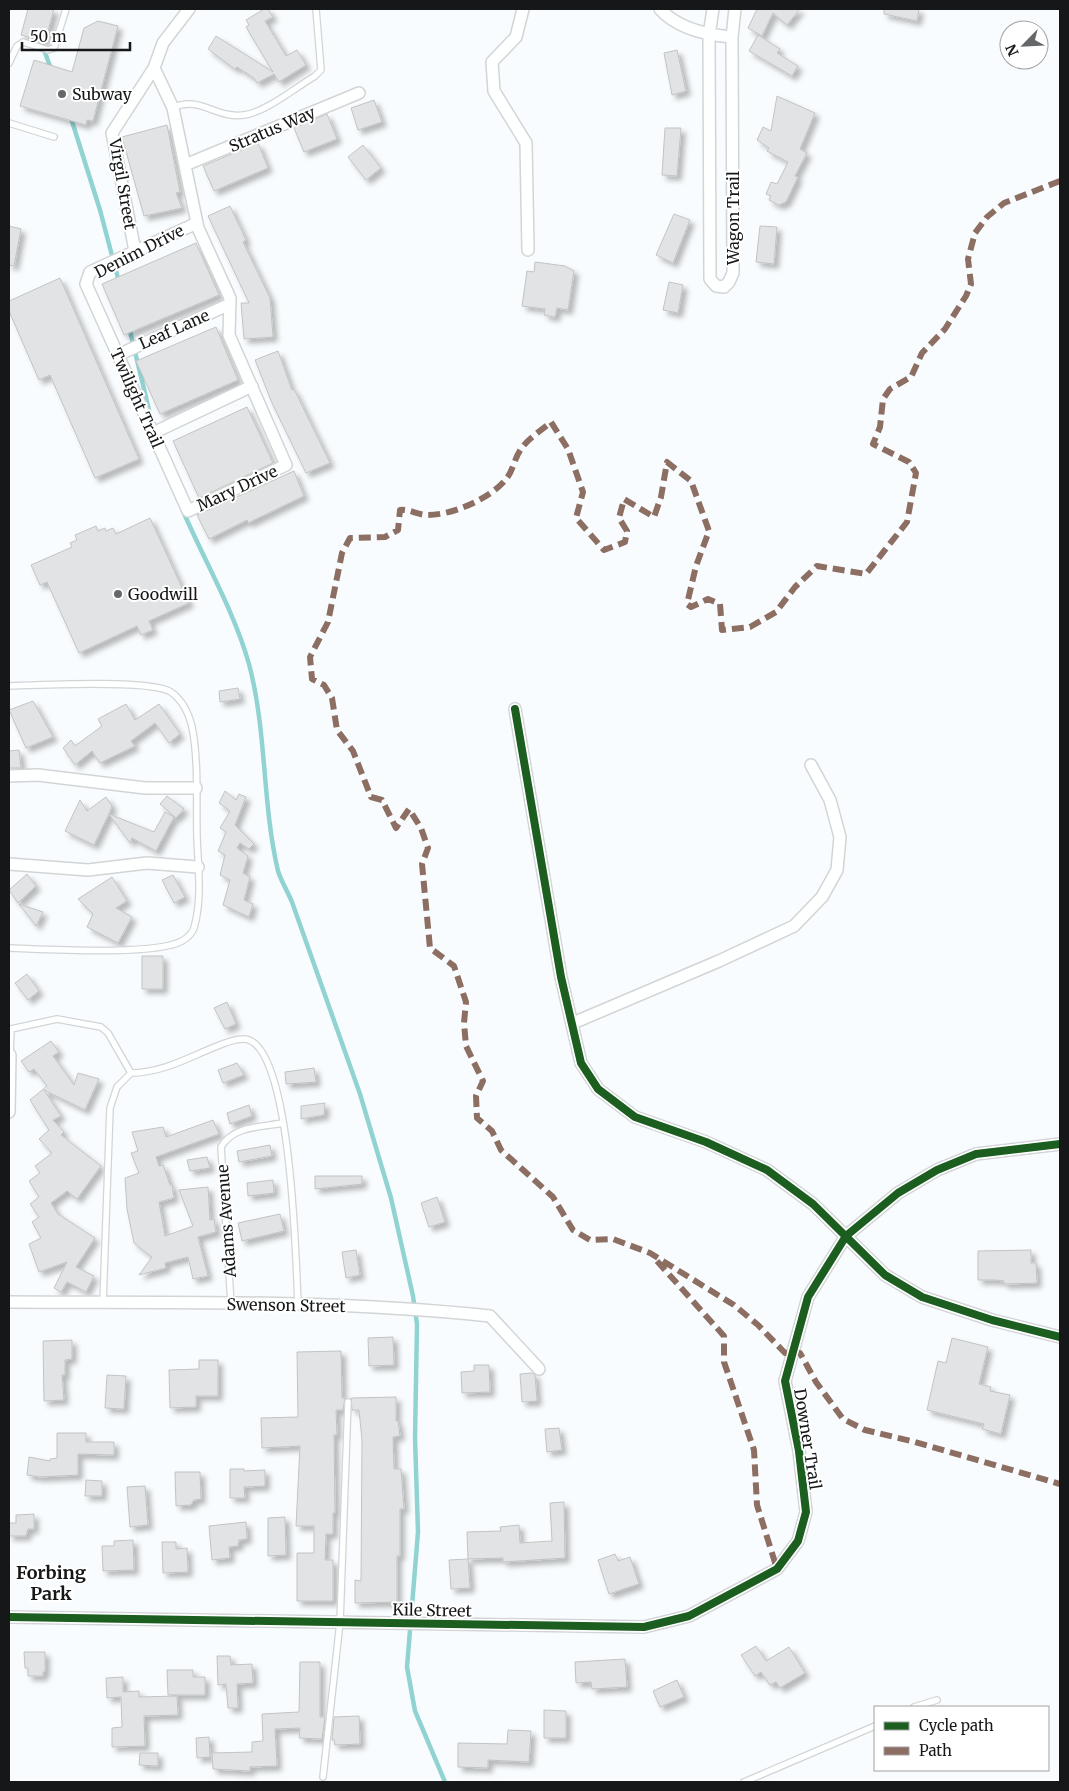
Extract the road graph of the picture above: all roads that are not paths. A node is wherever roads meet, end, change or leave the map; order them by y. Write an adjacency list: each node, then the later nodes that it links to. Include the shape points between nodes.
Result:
1 (66, 9): 10 (lane, via 54,48 48,50 23,42 17,46)
2 (189, 9): 11 (street, Virgil Street, via 163,43)
3 (316, 9): 13 (lane, via 321,70 315,76 258,111 243,115 225,114 192,102)
4 (523, 9): 18 (street, via 516,37 492,62 494,92 526,143)
5 (660, 9): 8 (street, via 676,22)
6 (713, 9): 8 (street, Wagon Trail)
7 (735, 9): 9 (street, Wagon Trail)
8 (709, 35): 9 (street); 9 (street, Wagon Trail, via 710,279 716,286 724,287 733,273)
9 (732, 37)
10 (9, 63)
11 (154, 68): 13 (street); 19 (street, Virgil Street, via 112,133)
12 (359, 93): 16 (street, Stratus Way)
13 (173, 108): 16 (street)
14 (9, 123): 15 (lane)
15 (54, 137)
16 (185, 165): 17 (street)
17 (197, 222): 19 (street, Denim Drive); 21 (street)
18 (528, 250)
19 (135, 251): 20 (street, Denim Drive, via 90,272)
20 (86, 284): 22 (street, Twilight Trail)
21 (230, 304): 22 (street, Leaf Lane); 23 (street, via 229,335)
22 (118, 355): 24 (street, Twilight Trail)
23 (252, 386): 24 (street); 25 (street, Mary Drive, via 286,465)
24 (153, 432): 25 (street, Twilight Trail)
25 (188, 511)
26 (9, 686): 30 (lane, via 142,685 170,691 187,712 192,727)
27 (515, 709): 34 (street, via 561,977)
28 (811, 765): 34 (street, via 830,800 840,837 837,870 822,898 794,926)
29 (9, 776): 30 (street, via 38,775 145,788)
30 (196, 788): 32 (lane)
31 (9, 864): 32 (street, via 88,870 147,863)
32 (198, 867): 33 (lane, via 196,923 192,933 183,941 144,949)
33 (9, 948)
34 (572, 1023): 41 (street, via 581,1063 598,1089 635,1117 706,1142 767,1170 813,1204)
35 (10, 1029): 36 (lane); 37 (lane, via 57,1019 101,1027 108,1033)
36 (10, 1055): 38 (street)
37 (131, 1073): 39 (lane, via 165,1068 230,1042 244,1039 254,1042 261,1048 276,1083); 43 (lane, via 117,1087 110,1108)
38 (9, 1112)
39 (283, 1123): 44 (lane, Adams Avenue, via 237,1131 226,1138 221,1147); 45 (lane, via 294,1215)
40 (1060, 1144): 41 (street, Downer Trail, via 976,1154 936,1170 898,1193)
41 (846, 1236): 46 (street, via 885,1275 922,1297 992,1320); 49 (street, Downer Trail, via 808,1297 785,1380)
42 (9, 1302): 43 (street, Swenson Street)
43 (103, 1303): 44 (street, Swenson Street)
44 (232, 1304): 45 (street, Swenson Street)
45 (298, 1304): 47 (street, Swenson Street, via 429,1309 490,1316)
46 (1060, 1337)
47 (539, 1369)
48 (348, 1402): 51 (lane)
49 (806, 1512): 51 (street, Kile Street, via 798,1541 777,1569 689,1616 644,1627)
50 (9, 1617): 51 (street, Kile Street)
51 (340, 1622): 55 (lane)
52 (937, 1700): 53 (lane)
53 (917, 1706)
54 (874, 1726): 56 (lane)
55 (323, 1776)
56 (744, 1782)

